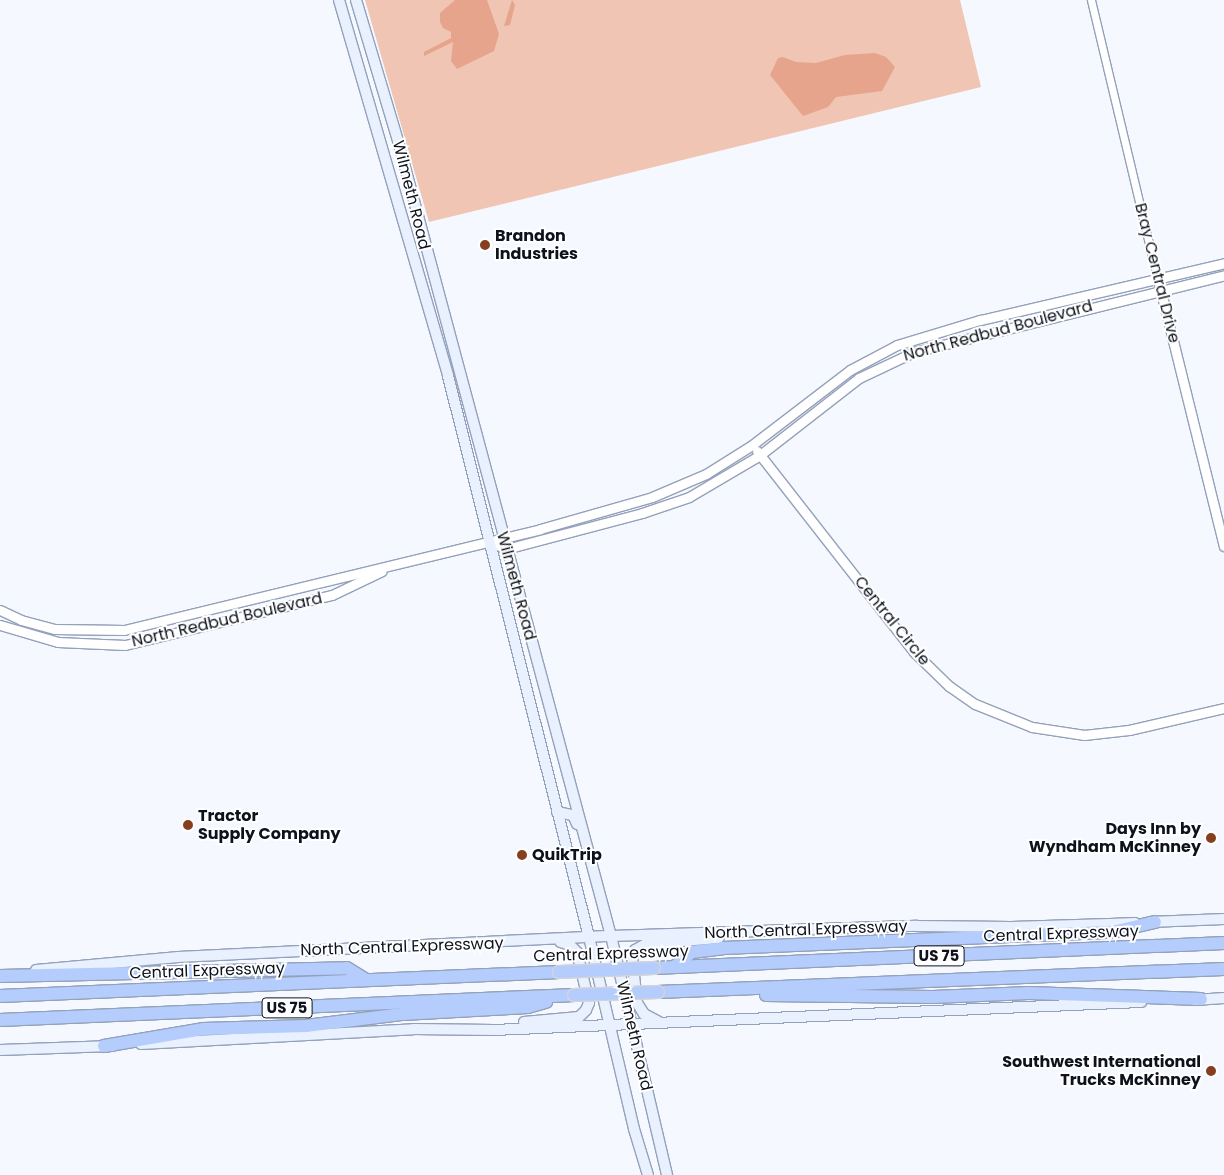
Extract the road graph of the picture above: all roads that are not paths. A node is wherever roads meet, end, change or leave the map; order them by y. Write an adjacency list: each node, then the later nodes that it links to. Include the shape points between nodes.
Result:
1 (339, 0): 5 (main road, Wilmeth Road)
2 (356, 0): 4 (main road, Wilmeth Road, via 398,141)
3 (1091, 0): 8 (street, Bray Central Drive)
4 (424, 248): 5 (main road); 16 (main road, Wilmeth Road)
5 (412, 252): 17 (main road, Wilmeth Road)
6 (1224, 263): 8 (street, North Redbud Boulevard)
7 (1224, 275): 9 (street, North Redbud Boulevard)
8 (1157, 277): 9 (street, Bray Central Drive); 10 (street, North Redbud Boulevard)
9 (1160, 289): 11 (street, North Redbud Boulevard); 18 (street, Bray Central Drive)
10 (1029, 308): 11 (street); 12 (street, North Redbud Boulevard, via 915,338)
11 (1032, 320): 13 (street, North Redbud Boulevard, via 931,346)
12 (882, 352): 13 (street); 14 (street, North Redbud Boulevard, via 850,370)
13 (887, 362): 15 (street, North Redbud Boulevard, via 851,384)
14 (752, 445): 15 (street, Central Circle); 16 (street, North Redbud Boulevard, via 706,474 664,492)
15 (760, 455): 19 (street, North Redbud Boulevard, via 698,492 657,509); 25 (street, Central Circle, via 914,652 949,686 974,704 1032,727 1084,735 1129,730)
16 (503, 538): 17 (street, North Redbud Boulevard); 19 (main road, Wilmeth Road)
17 (490, 541): 19 (street); 20 (street, North Redbud Boulevard); 24 (main road, Wilmeth Road)
18 (1224, 546)
19 (506, 549): 23 (main road, Wilmeth Road)
20 (389, 566): 21 (street, North Redbud Boulevard, via 124,630 55,629); 22 (street, North Redbud Boulevard, via 332,595 125,645 58,642)
21 (2, 611): 22 (street)
22 (0, 623)
23 (544, 688): 24 (main road); 27 (main road, Wilmeth Road)
24 (526, 692): 26 (main road, Wilmeth Road)
25 (1224, 708)
26 (557, 812): 27 (main road, via 573,815 588,868); 32 (main road, Wilmeth Road)
27 (598, 889): 31 (main road, Wilmeth Road)
28 (1224, 918): 29 (main road, North Central Expressway)
29 (1155, 922): 30 (main road, North Central Expressway); 35 (highway, via 1112,932 723,948 692,952)
30 (745, 932): 31 (main road, North Central Expressway); 48 (main road, via 697,942 646,944 634,950 637,1003 644,1014)
31 (611, 936): 32 (main road, North Central Expressway); 47 (main road, Wilmeth Road)
32 (589, 937): 33 (main road, North Central Expressway); 46 (main road, Wilmeth Road)
33 (554, 940): 37 (main road, North Central Expressway, via 178,957); 49 (main road, via 570,945 577,952 589,1004 586,1010 579,1017 530,1021)
34 (1224, 944): 35 (highway, Central Expressway / US 75)
35 (674, 967): 39 (highway, Central Expressway / US 75, bridge)
36 (1224, 969): 40 (highway, US 75)
37 (0, 972)
38 (0, 976): 39 (highway, via 347,968)
39 (366, 980): 42 (highway, Central Expressway / US 75)
40 (732, 990): 41 (highway, US 75, bridge); 44 (highway, via 784,997 1029,994)
41 (574, 995): 45 (highway, US 75); 50 (highway, via 528,1007 403,1014 306,1026 203,1029)
42 (0, 996)
43 (1224, 998): 44 (main road)
44 (1201, 999): 48 (main road)
45 (0, 1020)
46 (608, 1023): 47 (main road); 49 (main road); 52 (main road, Wilmeth Road)
47 (630, 1023): 48 (main road); 53 (main road, Wilmeth Road)
48 (660, 1023)
49 (494, 1030): 50 (main road, via 414,1029)
50 (104, 1046): 51 (main road)
51 (0, 1050)
52 (648, 1175)
53 (668, 1175)

